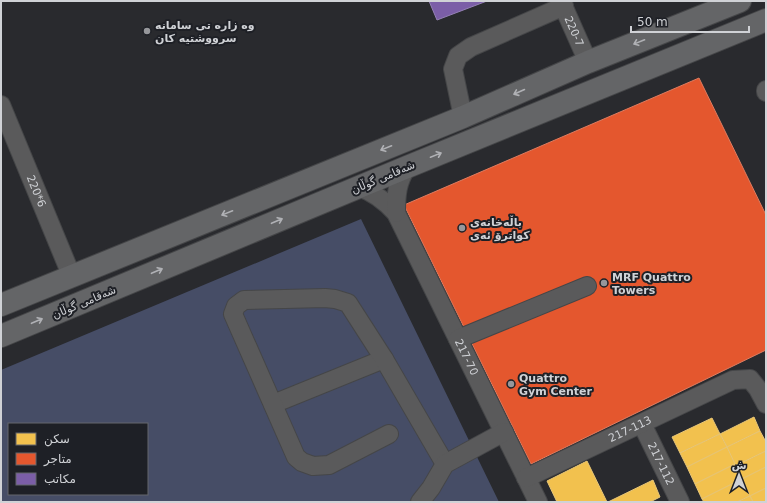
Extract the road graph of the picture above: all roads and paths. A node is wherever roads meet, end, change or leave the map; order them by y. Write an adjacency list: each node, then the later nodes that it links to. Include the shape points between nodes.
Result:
1 (734, 2): 4 (main road, one-way to 4)
2 (562, 3): 4 (street, 220-7); 6 (street, via 471,47 458,56 453,69)
3 (766, 20): 7 (main road, شەقامی گوڵان, one-way to 3)
4 (588, 62): 6 (main road, one-way to 6)
5 (1, 105): 10 (street, 220*6)
6 (463, 117): 10 (main road, one-way to 10)
7 (407, 167): 8 (main road, شەقامی گوڵان); 9 (street, 217-70, via 400,177)
8 (358, 187): 9 (street, 217-70, via 370,190); 13 (main road, شەقامی گوڵان, one-way to 8)
9 (396, 212): 14 (street, 217-70)
10 (72, 277): 12 (main road)
11 (587, 286): 14 (street)
12 (1, 305)
13 (1, 336)
14 (458, 339): 19 (street, 217-70)
15 (384, 359): 16 (street); 16 (street, via 348,303 325,298 244,300 236,306 233,314); 21 (street)
16 (273, 404): 20 (street, via 296,457 313,466 329,465)
17 (766, 404): 18 (street, 217-113, via 750,379 733,380)
18 (642, 424): 22 (street, 217-113); 25 (street, 217-112)
19 (504, 432): 21 (street); 22 (street, 217-70)
20 (389, 434)
21 (445, 464): 23 (street, via 432,488)
22 (526, 478): 24 (street, 217-70)
23 (420, 502)
24 (538, 502)
25 (680, 502)

